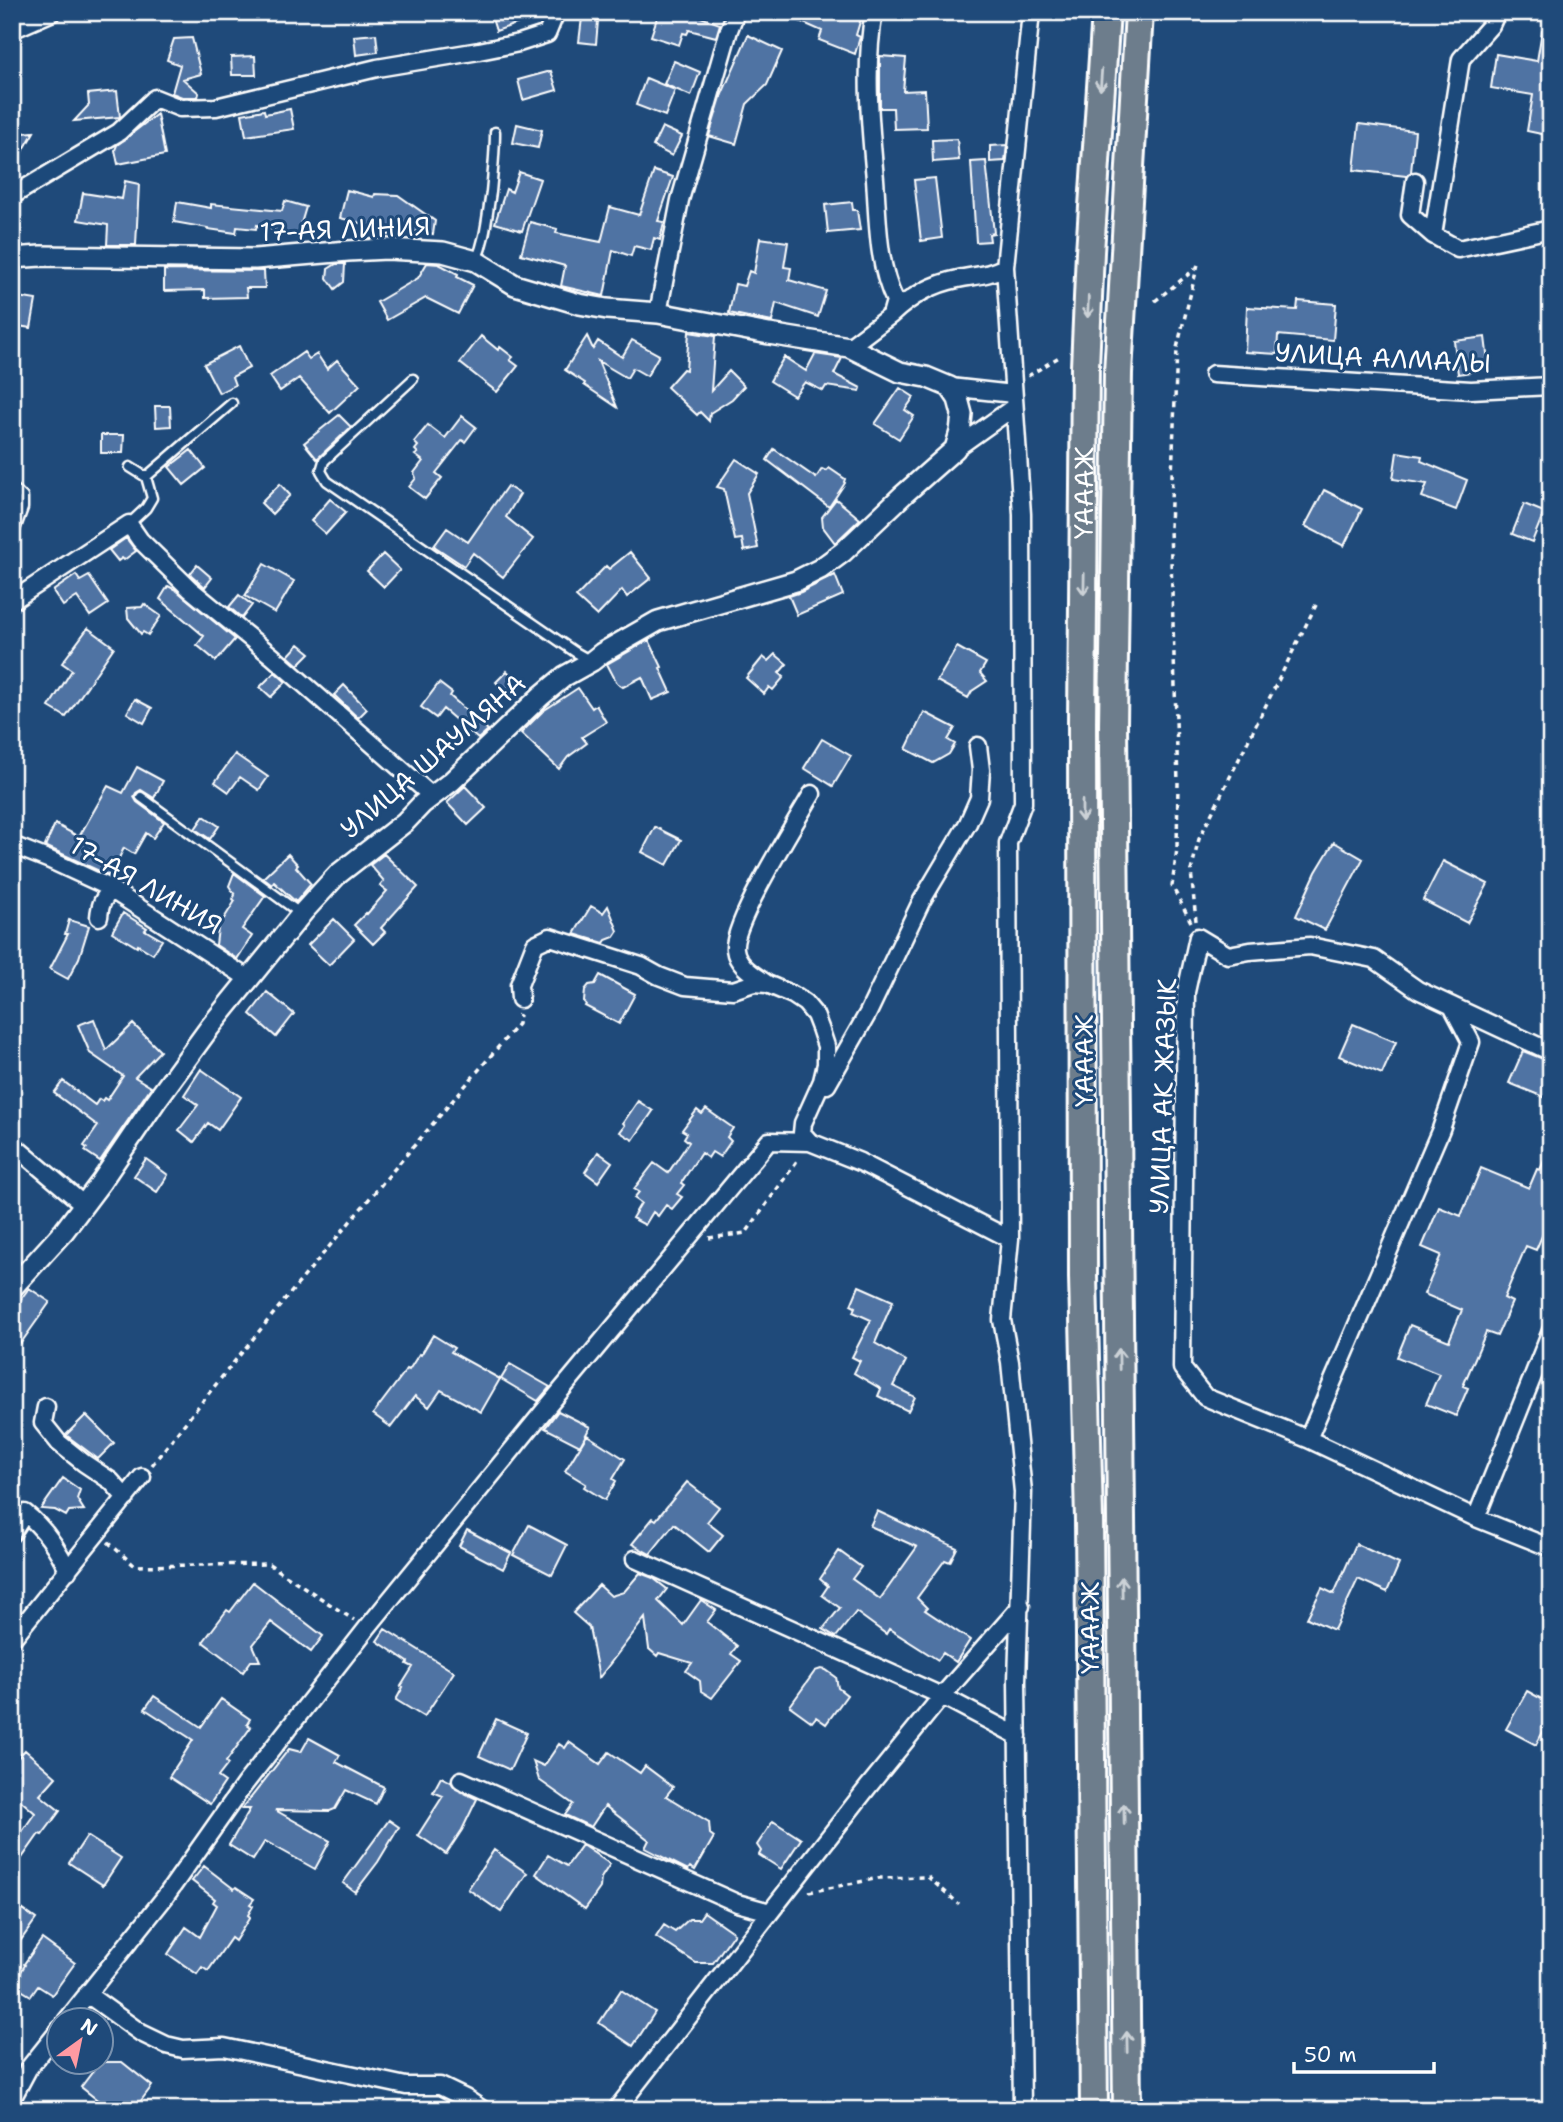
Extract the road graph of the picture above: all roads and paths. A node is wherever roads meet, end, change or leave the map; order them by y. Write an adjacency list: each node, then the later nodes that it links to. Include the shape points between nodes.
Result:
1 (53, 12): 9 (street)
2 (556, 12): 12 (street, via 547,34 519,43 377,68 216,107 180,108 155,98 119,132)
3 (736, 12): 23 (street, via 680,200)
4 (874, 12): 20 (street, via 869,53 870,122 880,249)
5 (1031, 12): 18 (street)
6 (1106, 12): 90 (highway, ҮАААЖ, one-way to 90, via 1085,367 1082,723 1083,1277)
7 (1139, 12): 91 (highway, ҮАААЖ, one-way to 7, via 1113,724 1118,373)
8 (1496, 12): 14 (street, via 1491,25 1461,59)
9 (12, 30)
10 (495, 132): 17 (lane, via 488,219)
11 (1415, 181): 14 (street, via 1410,215)
12 (12, 196)
13 (1551, 229): 14 (street, via 1458,249)
14 (1433, 235)
15 (12, 258): 17 (street, 17-АЯ ЛИНИЯ, via 255,259 387,249 443,252)
16 (1199, 260): 19 (path)
17 (476, 261): 23 (street, 17-АЯ ЛИНИЯ, via 515,285 552,297 607,309)
18 (1005, 267): 21 (street, via 989,275); 31 (street)
19 (1197, 268): 22 (path); 50 (path, via 1177,348 1170,528 1178,783 1172,886)
20 (889, 283): 21 (street, via 898,288); 24 (street, via 895,301)
21 (928, 288): 24 (street)
22 (1155, 301)
23 (658, 313): 25 (street, 17-АЯ ЛИНИЯ)
24 (891, 315): 25 (street)
25 (849, 347): 30 (street, 17-АЯ ЛИНИЯ, via 900,372)
26 (1059, 357): 31 (path)
27 (1213, 374): 29 (street, УЛИЦА АЛМАЛЫ, via 1471,390)
28 (413, 379): 41 (lane, via 324,461 321,471 327,481)
29 (1551, 386)
30 (950, 387): 31 (street); 33 (street, via 962,414)
31 (1013, 395): 33 (street); 60 (street, via 1022,514 1023,803 1008,843)
32 (232, 403): 35 (lane)
33 (955, 449): 41 (street, УЛИЦА ШАУМЯНА, via 820,569 796,581 658,621)
34 (130, 467): 35 (lane)
35 (146, 477): 37 (lane, via 152,498)
36 (12, 487): 38 (lane, via 23,497 23,508)
37 (129, 524): 39 (street); 45 (street, via 190,589)
38 (12, 537)
39 (12, 601)
40 (1318, 601): 50 (path, via 1199,839 1191,871)
41 (592, 661): 45 (street, УЛИЦА ШАУМЯНА, via 541,696)
42 (978, 746): 56 (street, via 979,798 968,823 921,902 868,1013 826,1087)
43 (812, 794): 52 (street, via 755,894 735,948 743,966)
44 (141, 797): 48 (lane)
45 (432, 797): 48 (street, УЛИЦА ШАУМЯНА, via 337,875)
46 (12, 845): 47 (street, 17-АЯ ЛИНИЯ)
47 (112, 890): 49 (street, via 100,905); 51 (street, 17-АЯ ЛИНИЯ)
48 (301, 914): 51 (street, УЛИЦА ШАУМЯНА)
49 (99, 917)
50 (1198, 937): 54 (street, via 1228,955 1310,946 1374,959 1418,990); 65 (street, УЛИЦА АК ЖАЗЫК, via 1186,992 1182,1368 1205,1396)
51 (249, 979): 59 (street, УЛИЦА ШАУМЯНА)
52 (767, 985): 53 (street, via 754,983 733,990 685,986 550,937 535,944 519,985); 56 (street, via 805,1003 820,1028 826,1064)
53 (520, 999): 66 (path, via 518,1024)
54 (1452, 1006): 55 (street); 65 (street, via 1471,1042 1441,1129)
55 (1551, 1052)
56 (811, 1103): 57 (street, via 802,1133)
57 (810, 1142): 60 (street, via 860,1162); 61 (path, via 746,1233); 61 (street, via 769,1141)
58 (12, 1144): 59 (street)
59 (83, 1204): 62 (street, УЛИЦА ШАУМЯНА)
60 (1010, 1239): 74 (street, via 1002,1320 1023,1492)
61 (682, 1245): 75 (street)
62 (12, 1287)
63 (1551, 1331): 68 (street)
64 (46, 1407): 67 (street, via 43,1423 59,1443 111,1481)
65 (1308, 1439): 68 (street, УЛИЦА АК ЖАЗЫК)
66 (142, 1478): 67 (street)
67 (126, 1498): 70 (street)
68 (1476, 1518): 71 (street, УЛИЦА АК ЖАЗЫК)
69 (12, 1533): 73 (street, via 25,1513 60,1551)
70 (99, 1534): 73 (street); 75 (path, via 135,1566 268,1564)
71 (1551, 1548)
72 (635, 1559): 77 (street)
73 (68, 1571): 76 (street)
74 (1021, 1606): 77 (street); 78 (street)
75 (367, 1628): 83 (street)
76 (12, 1639)
77 (942, 1696): 78 (street); 82 (street)
78 (1017, 1736): 89 (street)
79 (461, 1780): 82 (street, via 737,1903)
80 (806, 1893): 81 (path, via 879,1878 928,1877)
81 (959, 1904)
82 (771, 1912): 88 (street)
83 (87, 1994): 84 (street); 87 (street, via 166,2045 183,2049 224,2046 406,2086 440,2086)
84 (77, 2007)
85 (46, 2046): 86 (street)
86 (12, 2099)
87 (483, 2110)
88 (616, 2110)
89 (1022, 2110)
90 (1094, 2110)
91 (1127, 2110)

